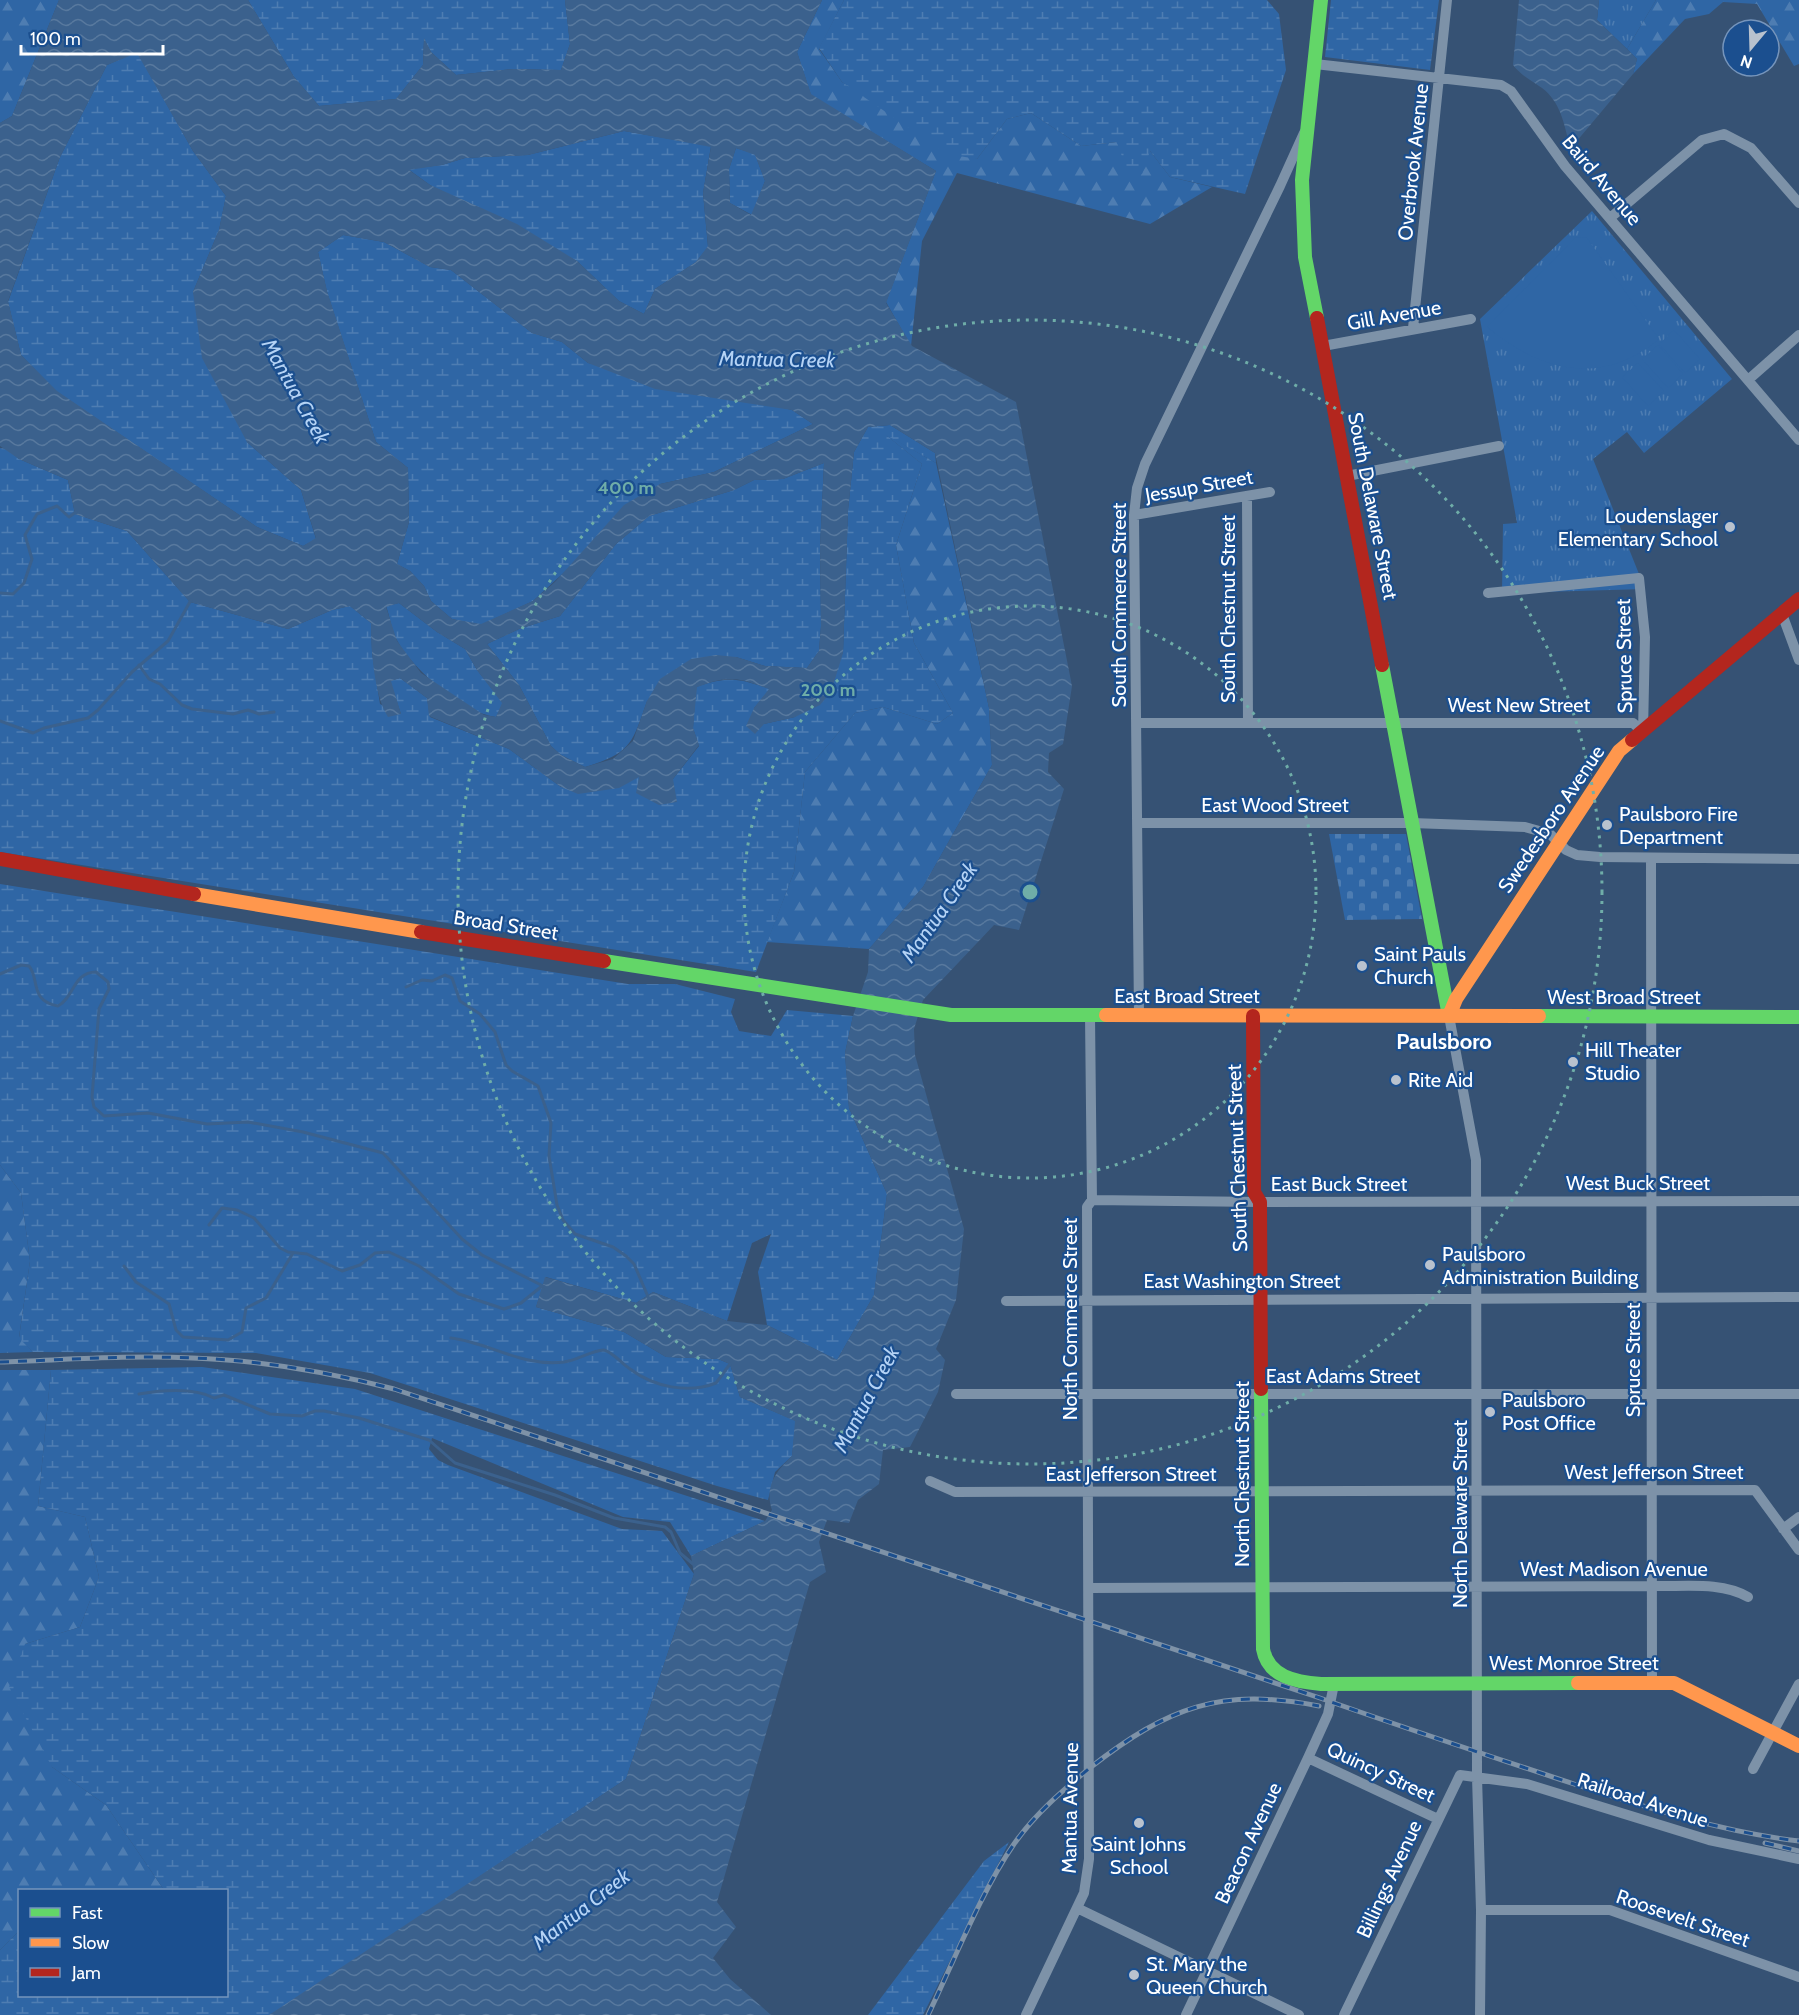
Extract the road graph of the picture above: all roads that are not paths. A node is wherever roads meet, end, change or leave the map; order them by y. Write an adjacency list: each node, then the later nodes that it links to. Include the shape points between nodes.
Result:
1 (1321, 0): 3 (main road, South Delaware Street)
2 (1447, 0): 4 (street, Overbrook Avenue)
3 (1315, 64): 4 (street, Baird Avenue); 5 (main road, South Delaware Street)
4 (1440, 78): 7 (street, Baird Avenue, via 1501,85 1511,91 1565,166); 9 (street, Overbrook Avenue)
5 (1307, 125): 11 (main road, South Delaware Street, via 1301,204 1305,257); 18 (street, South Commerce Street, via 1145,464)
6 (1799, 203): 7 (street, via 1752,148 1724,134 1702,140)
7 (1610, 218): 12 (street, Baird Avenue)
8 (1471, 320): 9 (street, Gill Avenue)
9 (1413, 328): 11 (street, Gill Avenue)
10 (1799, 335): 12 (street)
11 (1323, 346): 15 (main road, South Delaware Street)
12 (1748, 380): 13 (street, Baird Avenue)
13 (1799, 440)
14 (1499, 446): 15 (street)
15 (1347, 476): 25 (main road, South Delaware Street)
16 (1270, 492): 17 (street, Jessup Street)
17 (1246, 496): 18 (street, Jessup Street); 24 (street, South Chestnut Street)
18 (1134, 515): 23 (street, South Commerce Street)
19 (1488, 593): 26 (street, Spruce Street, via 1640,578 1645,637)
20 (1799, 599): 21 (main road, Swedesboro Avenue)
21 (1782, 614): 22 (street); 26 (main road, Swedesboro Avenue)
22 (1799, 660)
23 (1137, 723): 24 (street, West New Street); 27 (street, South Commerce Street)
24 (1248, 723): 25 (street, West New Street)
25 (1392, 723): 26 (street, West New Street, via 1633,723); 28 (main road, South Delaware Street)
26 (1643, 732): 29 (main road, Swedesboro Avenue, via 1619,751)
27 (1138, 823): 28 (street, East Wood Street); 35 (street, South Commerce Street)
28 (1412, 823): 29 (street, East Wood Street, via 1525,827 1550,834); 37 (main road, South Delaware Street)
29 (1559, 843): 30 (street, East Wood Street, via 1577,855); 37 (main road, Swedesboro Avenue, via 1456,999)
30 (1651, 858): 32 (street, East Wood Street); 38 (street, Spruce Street)
31 (0, 859): 33 (main road, Broad Street, via 274,909)
32 (1799, 859)
33 (925, 1011): 34 (main road, East Broad Street)
34 (1090, 1016): 35 (main road, East Broad Street); 40 (street, North Commerce Street)
35 (1139, 1016): 36 (main road, East Broad Street)
36 (1253, 1016): 37 (main road, East Broad Street); 43 (main road, South Chestnut Street, via 1254,1192)
37 (1449, 1016): 38 (main road, West Broad Street); 44 (street, North Delaware Street, via 1474,1140)
38 (1650, 1016): 39 (main road, West Broad Street); 41 (street, Spruce Street)
39 (1799, 1017)
40 (1092, 1200): 43 (street, East Buck Street); 49 (street, North Commerce Street, via 1088,1207)
41 (1651, 1201): 42 (street, West Buck Street); 44 (street, West Buck Street); 47 (street, Spruce Street)
42 (1799, 1201)
43 (1260, 1202): 44 (street, East Buck Street); 48 (main road, South Chestnut Street)
44 (1477, 1202): 46 (street, North Delaware Street)
45 (1799, 1297): 47 (street, East Washington Street)
46 (1478, 1298): 47 (street, East Washington Street); 48 (street, East Washington Street); 52 (street, North Delaware Street)
47 (1652, 1298): 53 (street, Spruce Street)
48 (1261, 1299): 49 (street, East Washington Street); 55 (main road, North Chestnut Street)
49 (1088, 1300): 50 (street, East Washington Street); 56 (street, North Commerce Street)
50 (1006, 1301)
51 (956, 1394): 56 (street, East Adams Street)
52 (1478, 1394): 53 (street, East Adams Street); 55 (street, East Adams Street); 60 (street, North Delaware Street)
53 (1651, 1394): 54 (street, East Adams Street); 58 (street, Spruce Street)
54 (1799, 1394)
55 (1261, 1395): 56 (street, East Adams Street); 59 (main road, North Chestnut Street)
56 (1088, 1396): 61 (street, North Commerce Street)
57 (930, 1481): 61 (street, East Jefferson Street, via 955,1492)
58 (1652, 1490): 60 (street, West Jefferson Street); 63 (street, West Jefferson Street, via 1755,1490); 65 (street, Spruce Street)
59 (1261, 1491): 60 (street, East Jefferson Street); 61 (street, East Jefferson Street); 68 (main road, North Chestnut Street)
60 (1478, 1491): 66 (street, North Delaware Street)
61 (1088, 1492): 67 (street, North Commerce Street)
62 (1799, 1517): 63 (street)
63 (1783, 1529): 64 (street, West Jefferson Street)
64 (1799, 1550)
65 (1651, 1586): 66 (street, West Madison Avenue); 69 (street, West Madison Avenue, via 1721,1587); 72 (street, Spruce Street)
66 (1478, 1587): 68 (street, West Madison Avenue); 73 (street, North Delaware Street)
67 (1089, 1588): 68 (street, West Madison Avenue); 70 (street, North Commerce Street)
68 (1262, 1588): 71 (main road, North Chestnut Street)
69 (1748, 1597)
70 (1089, 1624): 83 (street, Mantua Avenue, via 1089,1859 1087,1884)
71 (1263, 1649): 74 (main road, West Monroe Street, via 1263,1656 1275,1674 1306,1683)
72 (1652, 1682): 73 (main road, West Monroe Street); 76 (main road, West Monroe Street, via 1674,1683)
73 (1479, 1683): 74 (main road, West Monroe Street); 80 (street, North Delaware Street)
74 (1334, 1684): 78 (street, Beacon Avenue, via 1328,1714)
75 (1799, 1684): 76 (street)
76 (1775, 1734): 77 (main road, West Monroe Street); 79 (street)
77 (1799, 1746)
78 (1308, 1758): 81 (street, Quincy Street); 85 (street, Beacon Avenue)
79 (1753, 1769)
80 (1477, 1777): 81 (street, Billings Avenue, via 1460,1775); 82 (street, Railroad Avenue, via 1546,1789 1709,1840); 84 (street, North Delaware Street)
81 (1438, 1819): 90 (street, Billings Avenue)
82 (1799, 1859)
83 (1077, 1908): 85 (street); 87 (street, Mantua Avenue)
84 (1481, 1910): 86 (street, Roosevelt Street, via 1610,1910); 91 (street, North Delaware Street)
85 (1207, 1971): 88 (street, Beacon Avenue); 89 (street)
86 (1799, 1977)
87 (1026, 2015)
88 (1186, 2015)
89 (1299, 2015)
90 (1344, 2015)
91 (1480, 2015)

